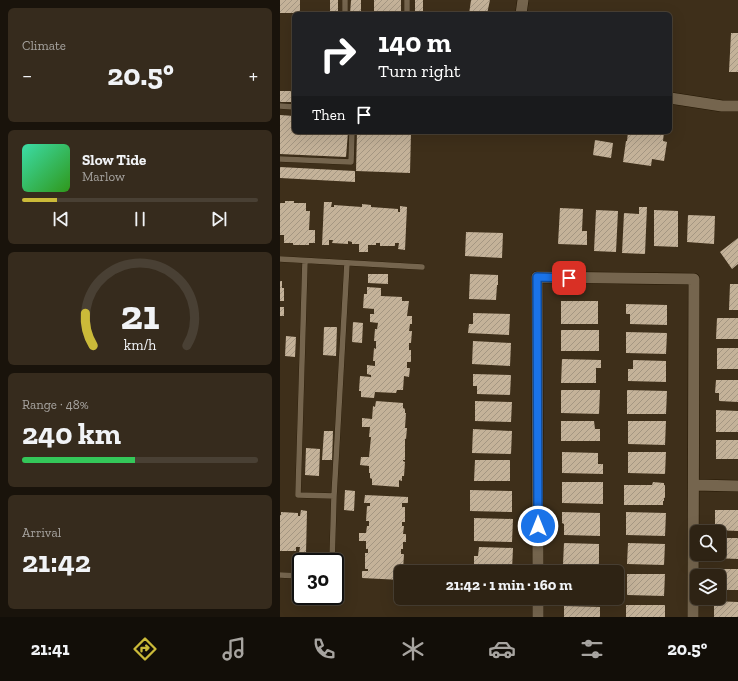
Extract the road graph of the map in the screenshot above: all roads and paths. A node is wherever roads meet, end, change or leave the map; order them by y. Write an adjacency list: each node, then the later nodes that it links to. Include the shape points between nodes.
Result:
1 (345, 0): 4 (lane)
2 (407, 0): 5 (lane)
3 (523, 0): 6 (street)
4 (345, 12)
5 (407, 12)
6 (521, 12)
7 (672, 98): 9 (street)
8 (280, 106): 10 (lane)
9 (738, 106)
10 (292, 107)
11 (352, 134): 12 (lane, via 351,162)
12 (280, 159)
13 (280, 259): 14 (lane)
14 (305, 261): 15 (lane); 19 (lane, via 298,495)
15 (347, 263): 16 (lane); 19 (lane)
16 (422, 267)
17 (694, 485): 18 (street); 21 (street, via 694,279 537,277); 26 (street)
18 (738, 486)
19 (334, 496): 20 (lane)
20 (332, 553)
21 (538, 565)
22 (280, 575): 23 (lane)
23 (292, 576)
24 (538, 605): 25 (street)
25 (538, 617)
26 (693, 617)

